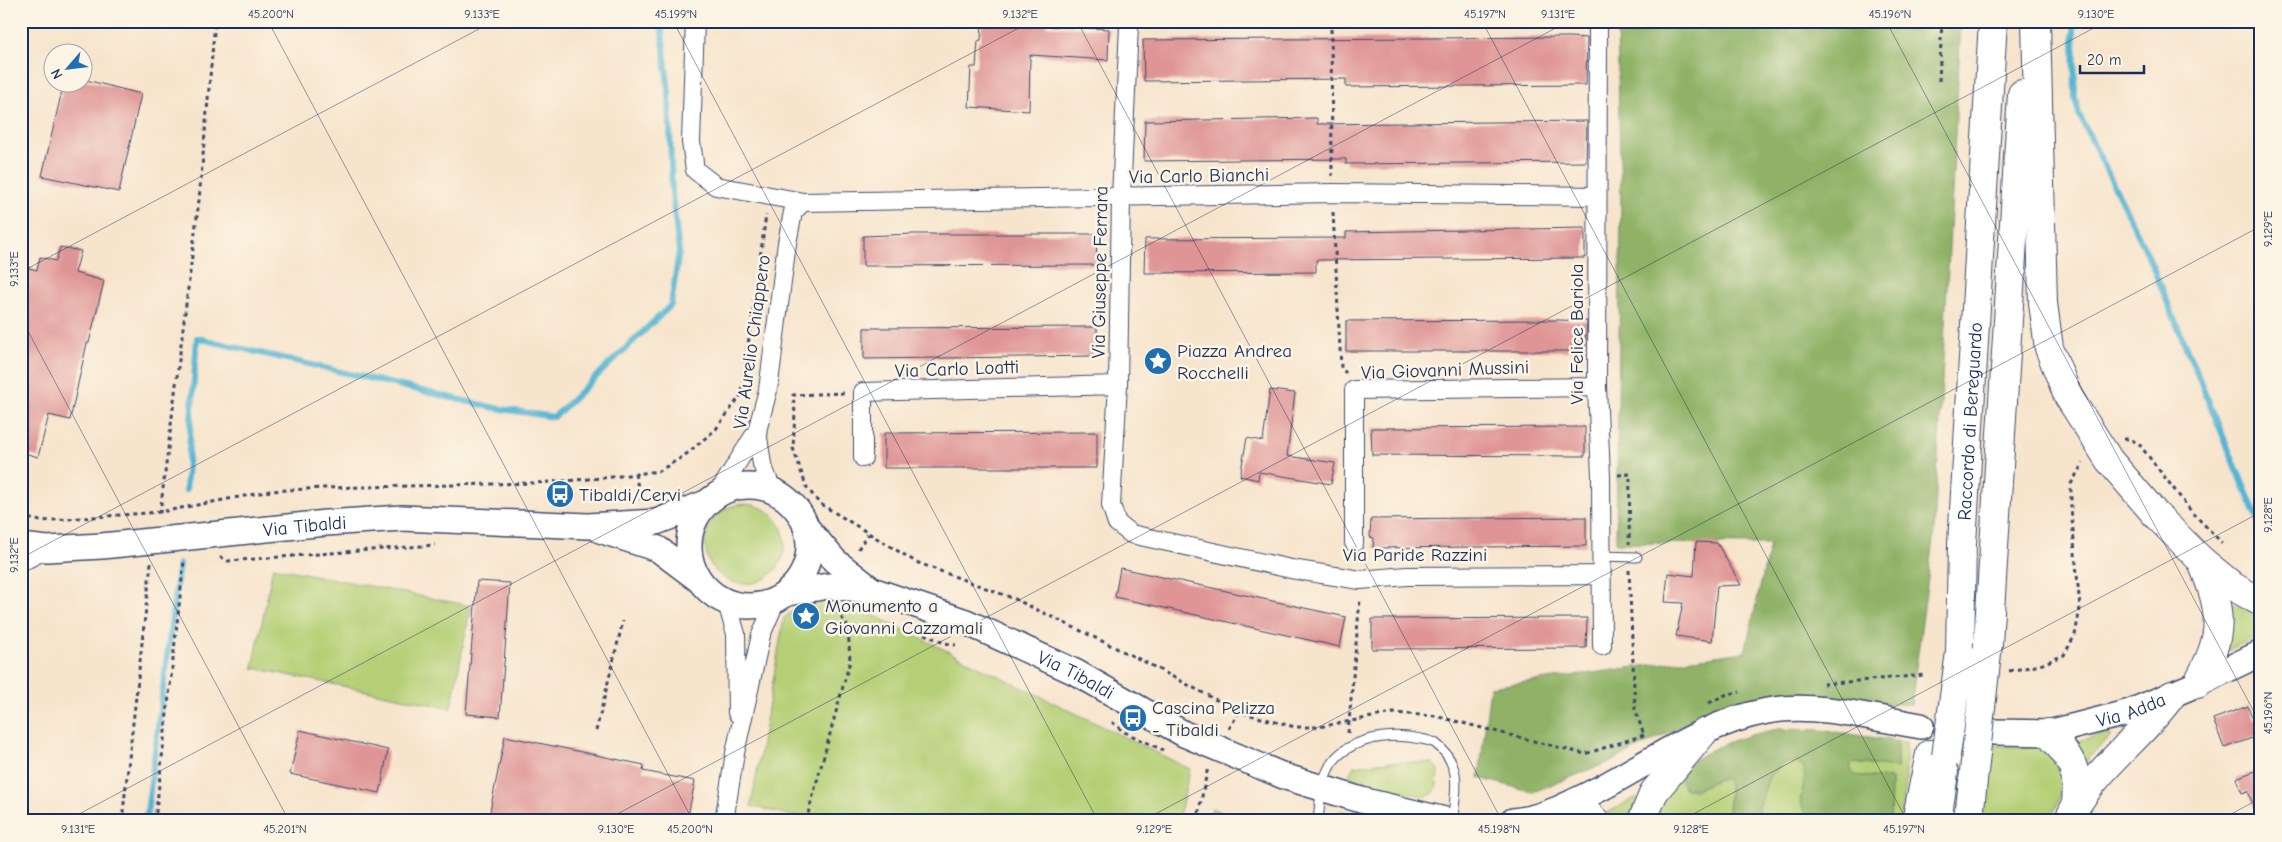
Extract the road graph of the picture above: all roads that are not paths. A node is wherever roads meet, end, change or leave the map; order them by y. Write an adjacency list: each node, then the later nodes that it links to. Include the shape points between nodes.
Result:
1 (695, 21): 9 (street, Via Carlo Bianchi, via 691,142 695,170 716,186)
2 (1132, 21): 8 (street, Via Giuseppe Ferrara, via 1129,26)
3 (1598, 21): 7 (street, Via Felice Bariola)
4 (1993, 21): 41 (highway, Raccordo di Bereguardo, bridge, via 1962,544)
5 (2027, 21): 45 (highway, Raccordo di Bereguardo, bridge, via 1988,644)
6 (2036, 21): 24 (highway, via 2043,304 2049,348 2068,396 2109,460 2157,516)
7 (1597, 196): 8 (street, Via Carlo Bianchi, via 1333,193); 11 (street, Via Felice Bariola)
8 (1121, 198): 9 (street, Via Carlo Bianchi); 10 (street, Via Giuseppe Ferrara)
9 (803, 202): 12 (street, Via Aurelio Chiappero, via 793,212 768,390)
10 (1118, 385): 13 (street, Via Carlo Loatti, via 863,392); 16 (street, Via Giuseppe Ferrara, via 1111,504)
11 (1597, 387): 19 (street, Via Giovanni Mussini, via 1354,390); 22 (street, Via Felice Bariola)
12 (756, 432): 14 (street, Via Aurelio Chiappero, via 762,464); 15 (street)
13 (863, 458)
14 (772, 490): 15 (street, via 749,485 726,490); 18 (street, via 793,505)
15 (711, 499): 17 (street, Via Tibaldi, via 656,522); 27 (street, via 694,520 689,539 690,560)
16 (1117, 524): 26 (street, Via Paride Razzini, via 1131,534 1291,569 1360,580 1407,576)
17 (588, 526): 21 (street, Via Tibaldi, via 402,518); 27 (street, Via Tibaldi, via 658,549)
18 (806, 527): 28 (street, Via Tibaldi, via 835,561); 29 (street, via 807,563 803,574)
19 (1354, 543)
20 (21, 546): 21 (street, Via Tibaldi)
21 (47, 549): 25 (street)
22 (1600, 556): 23 (lane); 26 (street, Via Felice Bariola)
23 (1633, 557)
24 (2200, 559): 30 (highway, via 2234,588); 34 (highway, via 2214,592 2219,626 2211,659)
25 (21, 562)
26 (1600, 575): 32 (street, Via Felice Bariola)
27 (698, 579): 31 (street, via 711,593)
28 (872, 590): 29 (street, Via Tibaldi, via 828,586); 42 (street, Via Tibaldi, via 966,622 1075,672 1184,734 1286,777)
29 (782, 597): 31 (street, via 752,607); 40 (street, via 761,635)
30 (2261, 602)
31 (728, 603): 40 (street, via 736,634 738,676)
32 (1602, 646)
33 (2260, 655): 34 (street, Via Adda)
34 (2197, 684): 35 (street, Via Adda)
35 (2172, 695): 39 (street, Via Adda, via 2130,712); 44 (highway, via 2155,719 2114,757)
36 (1921, 726): 38 (street, via 1800,707 1736,718)
37 (1993, 732): 39 (street, Via Adda)
38 (1703, 733): 43 (street); 51 (highway, via 1654,792)
39 (2048, 733): 44 (highway, via 2072,762 2078,781)
40 (735, 753): 46 (street)
41 (1938, 755): 52 (highway); 53 (highway, Raccordo di Bereguardo)
42 (1322, 788): 47 (lane); 48 (street, Via Tibaldi); 48 (lane, via 1327,771 1348,748 1364,741 1411,737 1434,742 1447,755 1454,770)
43 (1573, 811): 49 (street, via 1550,812); 50 (highway)
44 (2072, 812)
45 (1970, 815)
46 (724, 821)
47 (1318, 821)
48 (1450, 821)
49 (1513, 821)
50 (1596, 821)
51 (1642, 821)
52 (1916, 821)
53 (1937, 821)

